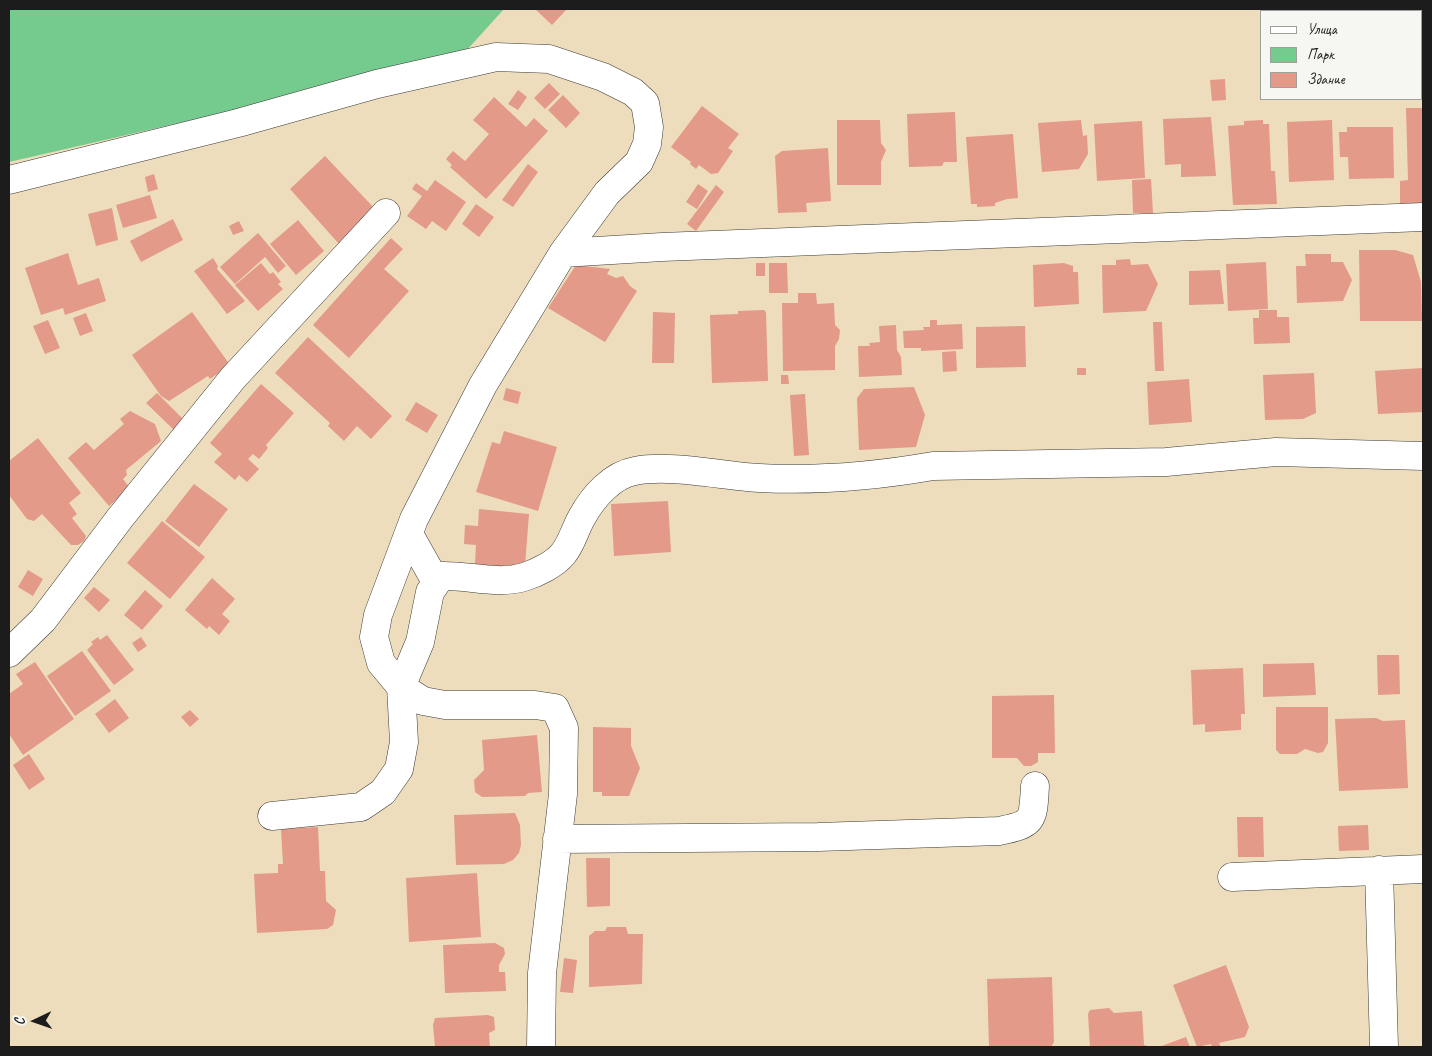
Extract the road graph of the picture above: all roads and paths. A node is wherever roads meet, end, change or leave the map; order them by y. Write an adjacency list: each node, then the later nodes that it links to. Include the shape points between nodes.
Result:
1 (9, 180): 4 (street, via 238,123 377,84 496,57 549,59 603,77 633,92 645,103 649,127 647,144 639,162 607,193)
2 (386, 213): 8 (street, via 233,378 43,620)
3 (1423, 217): 4 (street, via 662,246)
4 (563, 253): 6 (street, via 483,385)
5 (1423, 456): 7 (street, via 1276,452 1166,462 933,466 800,479 634,471 615,479 595,498 563,555 541,570 523,578 494,580 442,576)
6 (409, 534): 7 (street); 9 (street, via 378,615 374,637 381,662)
7 (436, 582): 9 (street, via 430,592 420,642)
8 (9, 653)
9 (402, 687): 11 (street, via 404,742 398,768 383,792 362,807); 12 (street, via 423,701 445,705 535,704 554,708 564,728 563,794)
10 (1035, 786): 12 (street, via 1031,818 1023,826 999,831)
11 (272, 816)
12 (557, 839): 16 (street, via 542,973)
13 (1423, 868): 14 (street)
14 (1379, 870): 15 (street); 17 (street)
15 (1232, 876)
16 (541, 1047)
17 (1384, 1047)

